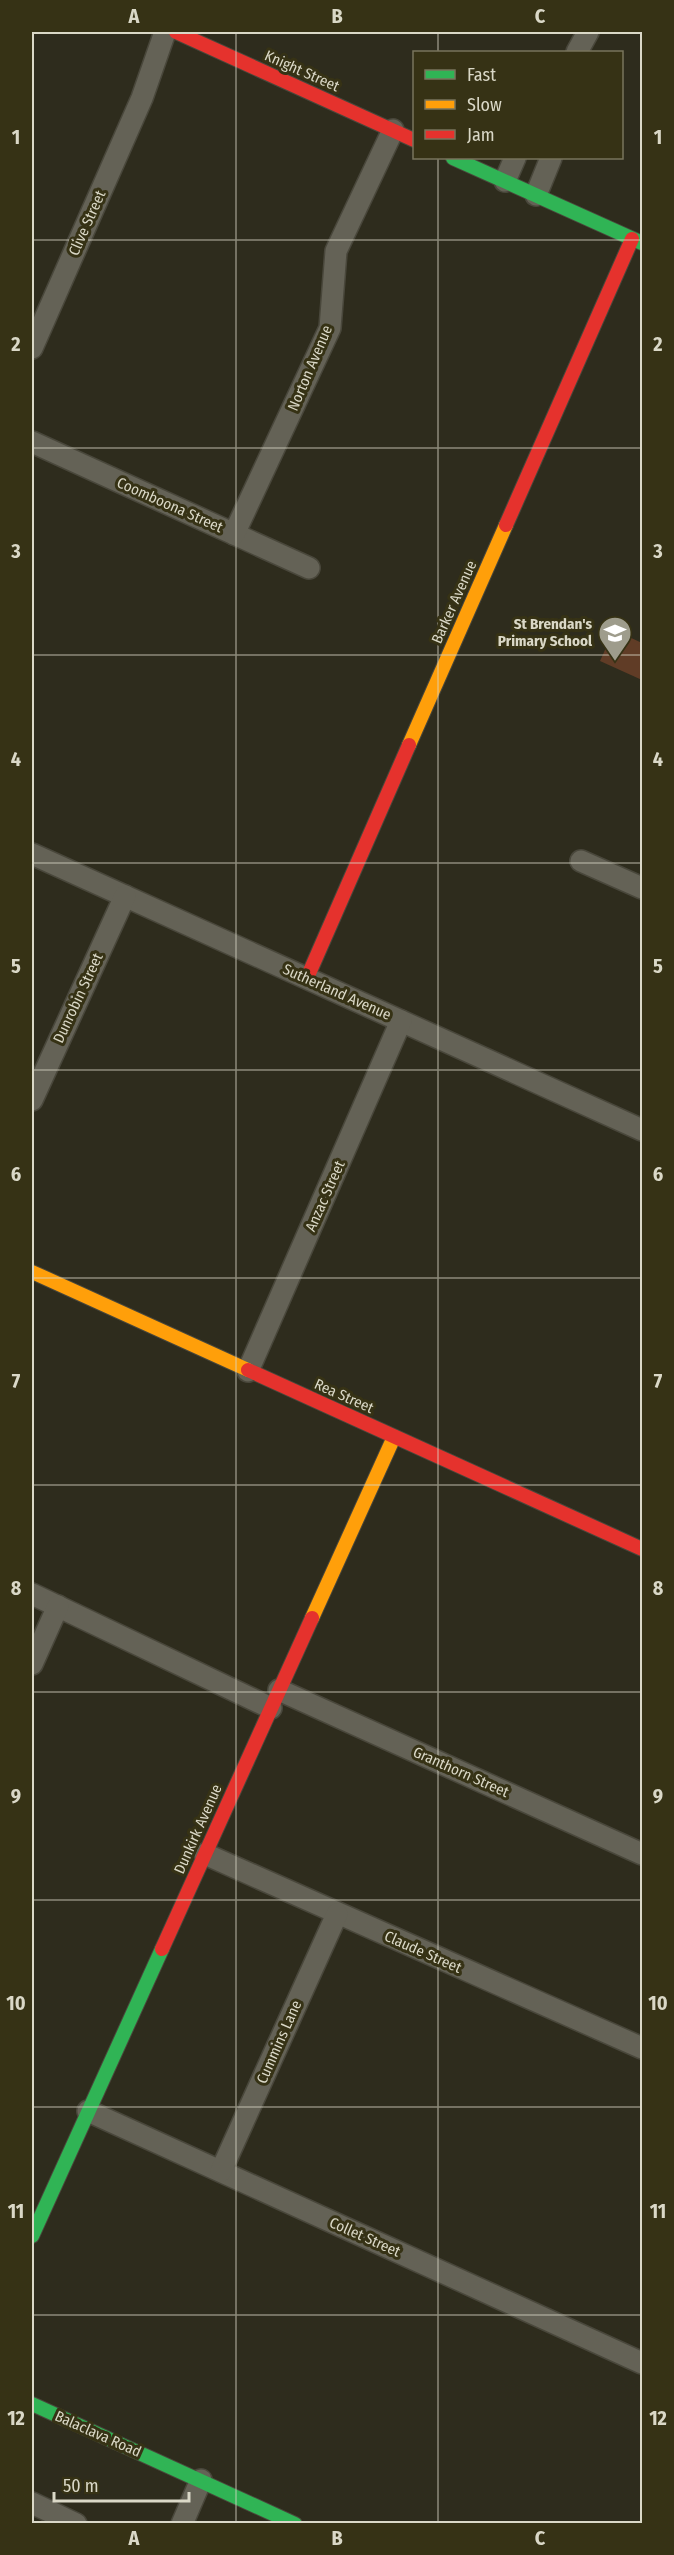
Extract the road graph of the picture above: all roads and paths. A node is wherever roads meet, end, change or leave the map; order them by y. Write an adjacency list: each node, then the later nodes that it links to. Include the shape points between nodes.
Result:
1 (173, 32): 2 (street, Knight Street); 10 (street, Clive Street, via 169,55 142,98)
2 (393, 130): 3 (street, Knight Street); 12 (street, Norton Avenue, via 336,250 330,328)
3 (413, 140)
4 (455, 159): 7 (street)
5 (516, 159): 7 (street)
6 (551, 159): 8 (street)
7 (505, 181): 8 (street)
8 (536, 195): 9 (street)
9 (637, 241): 18 (street, Barker Avenue)
10 (32, 348)
11 (32, 442): 12 (street, Coomboona Street)
12 (234, 534): 13 (street, Coomboona Street)
13 (309, 568)
14 (32, 854): 17 (street, Sutherland Avenue)
15 (581, 861): 16 (street)
16 (642, 888)
17 (125, 896): 18 (street, Sutherland Avenue); 20 (street, Dunrobin Street)
18 (307, 978): 19 (street, Sutherland Avenue)
19 (401, 1021): 21 (street, Sutherland Avenue); 23 (street, Anzac Street)
20 (32, 1100)
21 (642, 1130)
22 (32, 1272): 23 (street, Rea Street)
23 (248, 1371): 24 (street, Rea Street)
24 (394, 1437): 25 (street, Rea Street); 29 (street, Dunkirk Avenue)
25 (642, 1549)
26 (32, 1594): 27 (street, Granthorn Street)
27 (58, 1606): 28 (street); 29 (street, Granthorn Street)
28 (32, 1664)
29 (275, 1699): 30 (street, Dunkirk Avenue); 31 (street, Granthorn Street)
30 (205, 1854): 32 (street, Claude Street); 34 (street, Dunkirk Avenue)
31 (642, 1854)
32 (337, 1914): 33 (street, Claude Street); 35 (street, Cummins Lane)
33 (642, 2048)
34 (88, 2111): 35 (street, Collet Street); 36 (street, Dunkirk Avenue)
35 (220, 2171): 37 (street, Collet Street)
36 (32, 2236)
37 (642, 2363)
38 (32, 2404): 39 (street, Balaclava Road)
39 (201, 2481): 42 (street); 43 (street, Balaclava Road)
40 (32, 2503): 41 (street)
41 (76, 2523)
42 (182, 2523)
43 (295, 2523)

